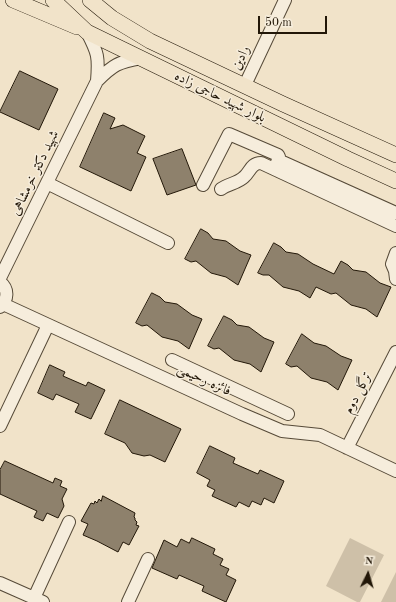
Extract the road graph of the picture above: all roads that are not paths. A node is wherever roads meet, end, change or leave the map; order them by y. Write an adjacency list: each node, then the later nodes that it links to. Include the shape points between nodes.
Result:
1 (13, 0): 5 (main road)
2 (53, 0): 5 (main road, بلوار شهید حاجی زاده)
3 (90, 0): 8 (main road, بلوار شهید حاجی زاده, via 112,18 150,41)
4 (285, 0): 8 (street, رادین)
5 (87, 32): 6 (main road, بلوار شهید حاجی زاده); 7 (street, شهید دکتر خرمشاهی, via 98,58)
6 (141, 58): 7 (street, شهید دکتر خرمشاهی, via 116,64); 11 (main road, بلوار شهید حاجی زاده)
7 (97, 82): 12 (street, شهید دکتر خرمشاهی)
8 (245, 86): 9 (main road, بلوار شهید حاجی زاده)
9 (396, 155)
10 (276, 164): 13 (street, via 278,155 229,134); 14 (street, via 256,163 243,179); 15 (street); 16 (street)
11 (396, 181)
12 (47, 183): 17 (street); 20 (street, شهید دکتر خرمشاهی)
13 (203, 185)
14 (221, 189)
15 (396, 213)
16 (396, 226)
17 (168, 243)
18 (396, 253): 19 (street, via 392,264)
19 (396, 273)
20 (0, 278)
21 (0, 282): 22 (street, via 7,292)
22 (2, 306): 23 (street, فائزه رحیمی)
23 (48, 325): 27 (street, فائزه رحیمی); 29 (street)
24 (396, 352): 30 (street, ترگل دوم)
25 (172, 360): 26 (street)
26 (251, 397): 27 (street); 28 (street)
27 (242, 414): 30 (street, فائزه رحیمی, via 282,431 320,435)
28 (288, 414)
29 (0, 426)
30 (347, 448): 31 (street, فائزه رحیمی)
31 (396, 471)
32 (69, 522): 35 (street)
33 (148, 559): 36 (street)
34 (0, 583): 35 (street)
35 (39, 600)
36 (128, 602)

